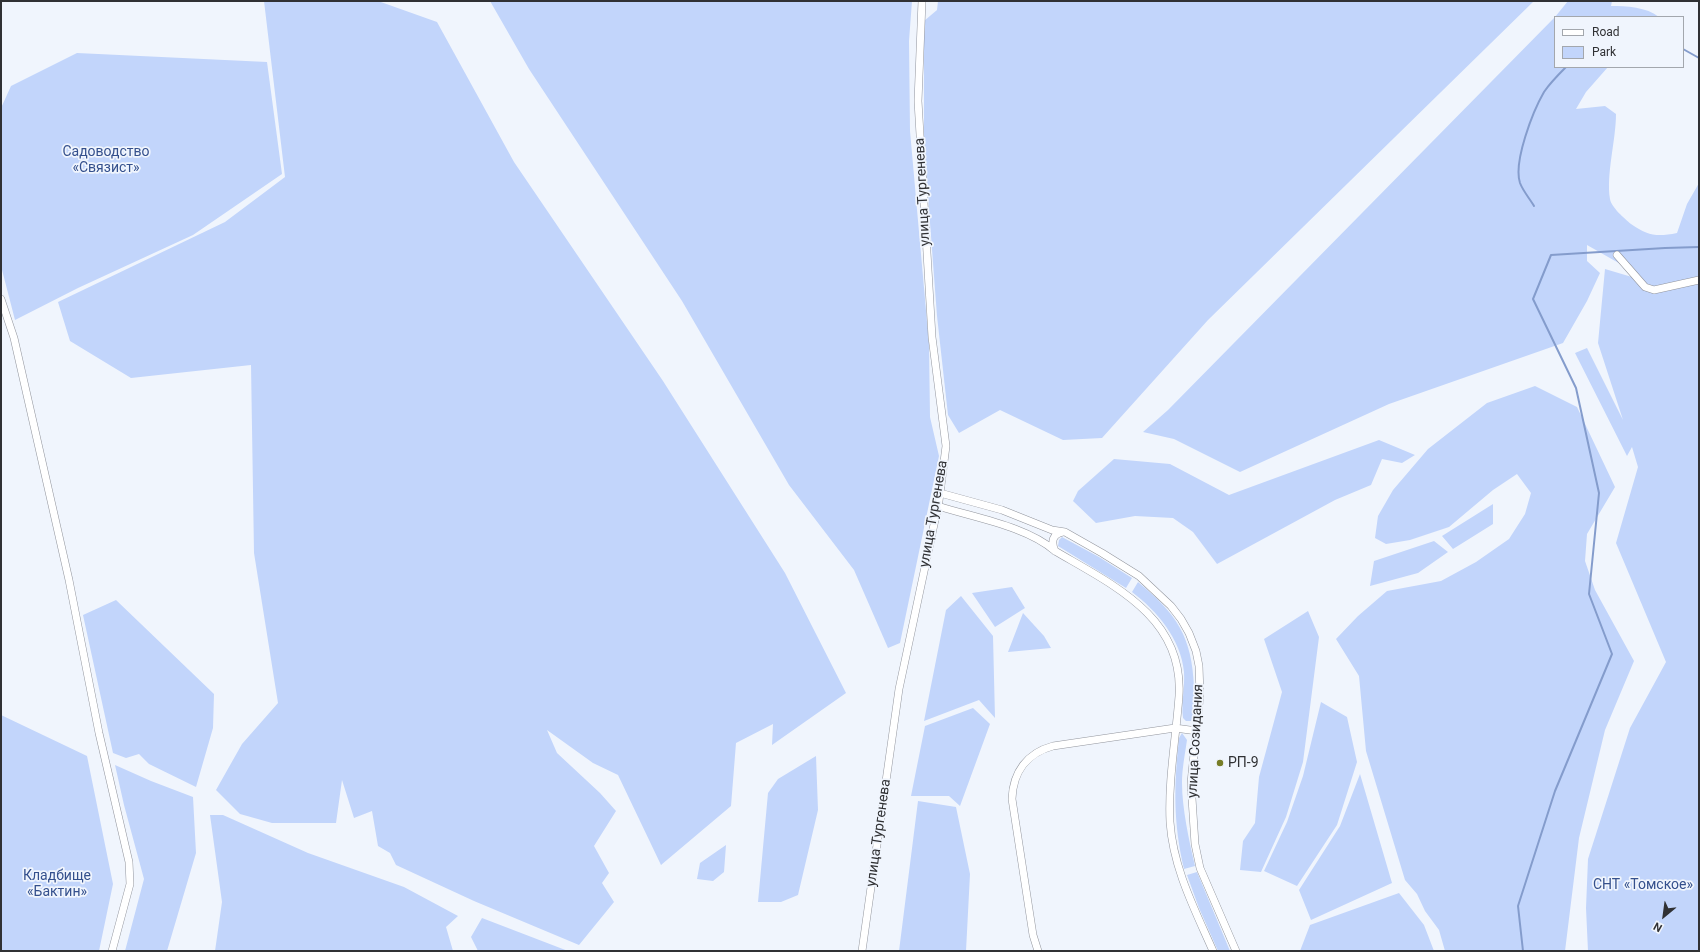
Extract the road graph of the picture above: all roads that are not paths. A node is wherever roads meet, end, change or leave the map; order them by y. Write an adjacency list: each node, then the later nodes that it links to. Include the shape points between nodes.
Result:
1 (922, 1): 5 (street, улица Тургенева, via 918,101 932,337 946,446)
2 (1617, 255): 3 (street, via 1645,287 1654,290)
3 (1699, 280)
4 (1, 299): 11 (street, via 16,346 129,862 130,884)
5 (940, 493): 6 (street, улица Тургенева); 7 (street, улица Созидания, via 1002,510)
6 (938, 506): 8 (street, улица Созидания, via 1029,534); 12 (street, улица Тургенева, via 899,688)
7 (1063, 532): 8 (street, via 1053,539); 10 (street, улица Созидания, via 1139,576 1181,619 1196,651 1199,666)
8 (1056, 551): 9 (street, улица Созидания, via 1126,594 1156,621 1169,644 1178,672 1179,695)
9 (1175, 728): 10 (street); 13 (street, via 1048,748 1030,757 1019,770 1013,785 1012,799 1033,935); 14 (street, улица Созидания, via 1170,824 1180,874)
10 (1197, 731): 15 (street, улица Созидания, via 1191,783 1195,844 1200,868)
11 (112, 951)
12 (862, 951)
13 (1038, 951)
14 (1213, 951)
15 (1236, 951)

